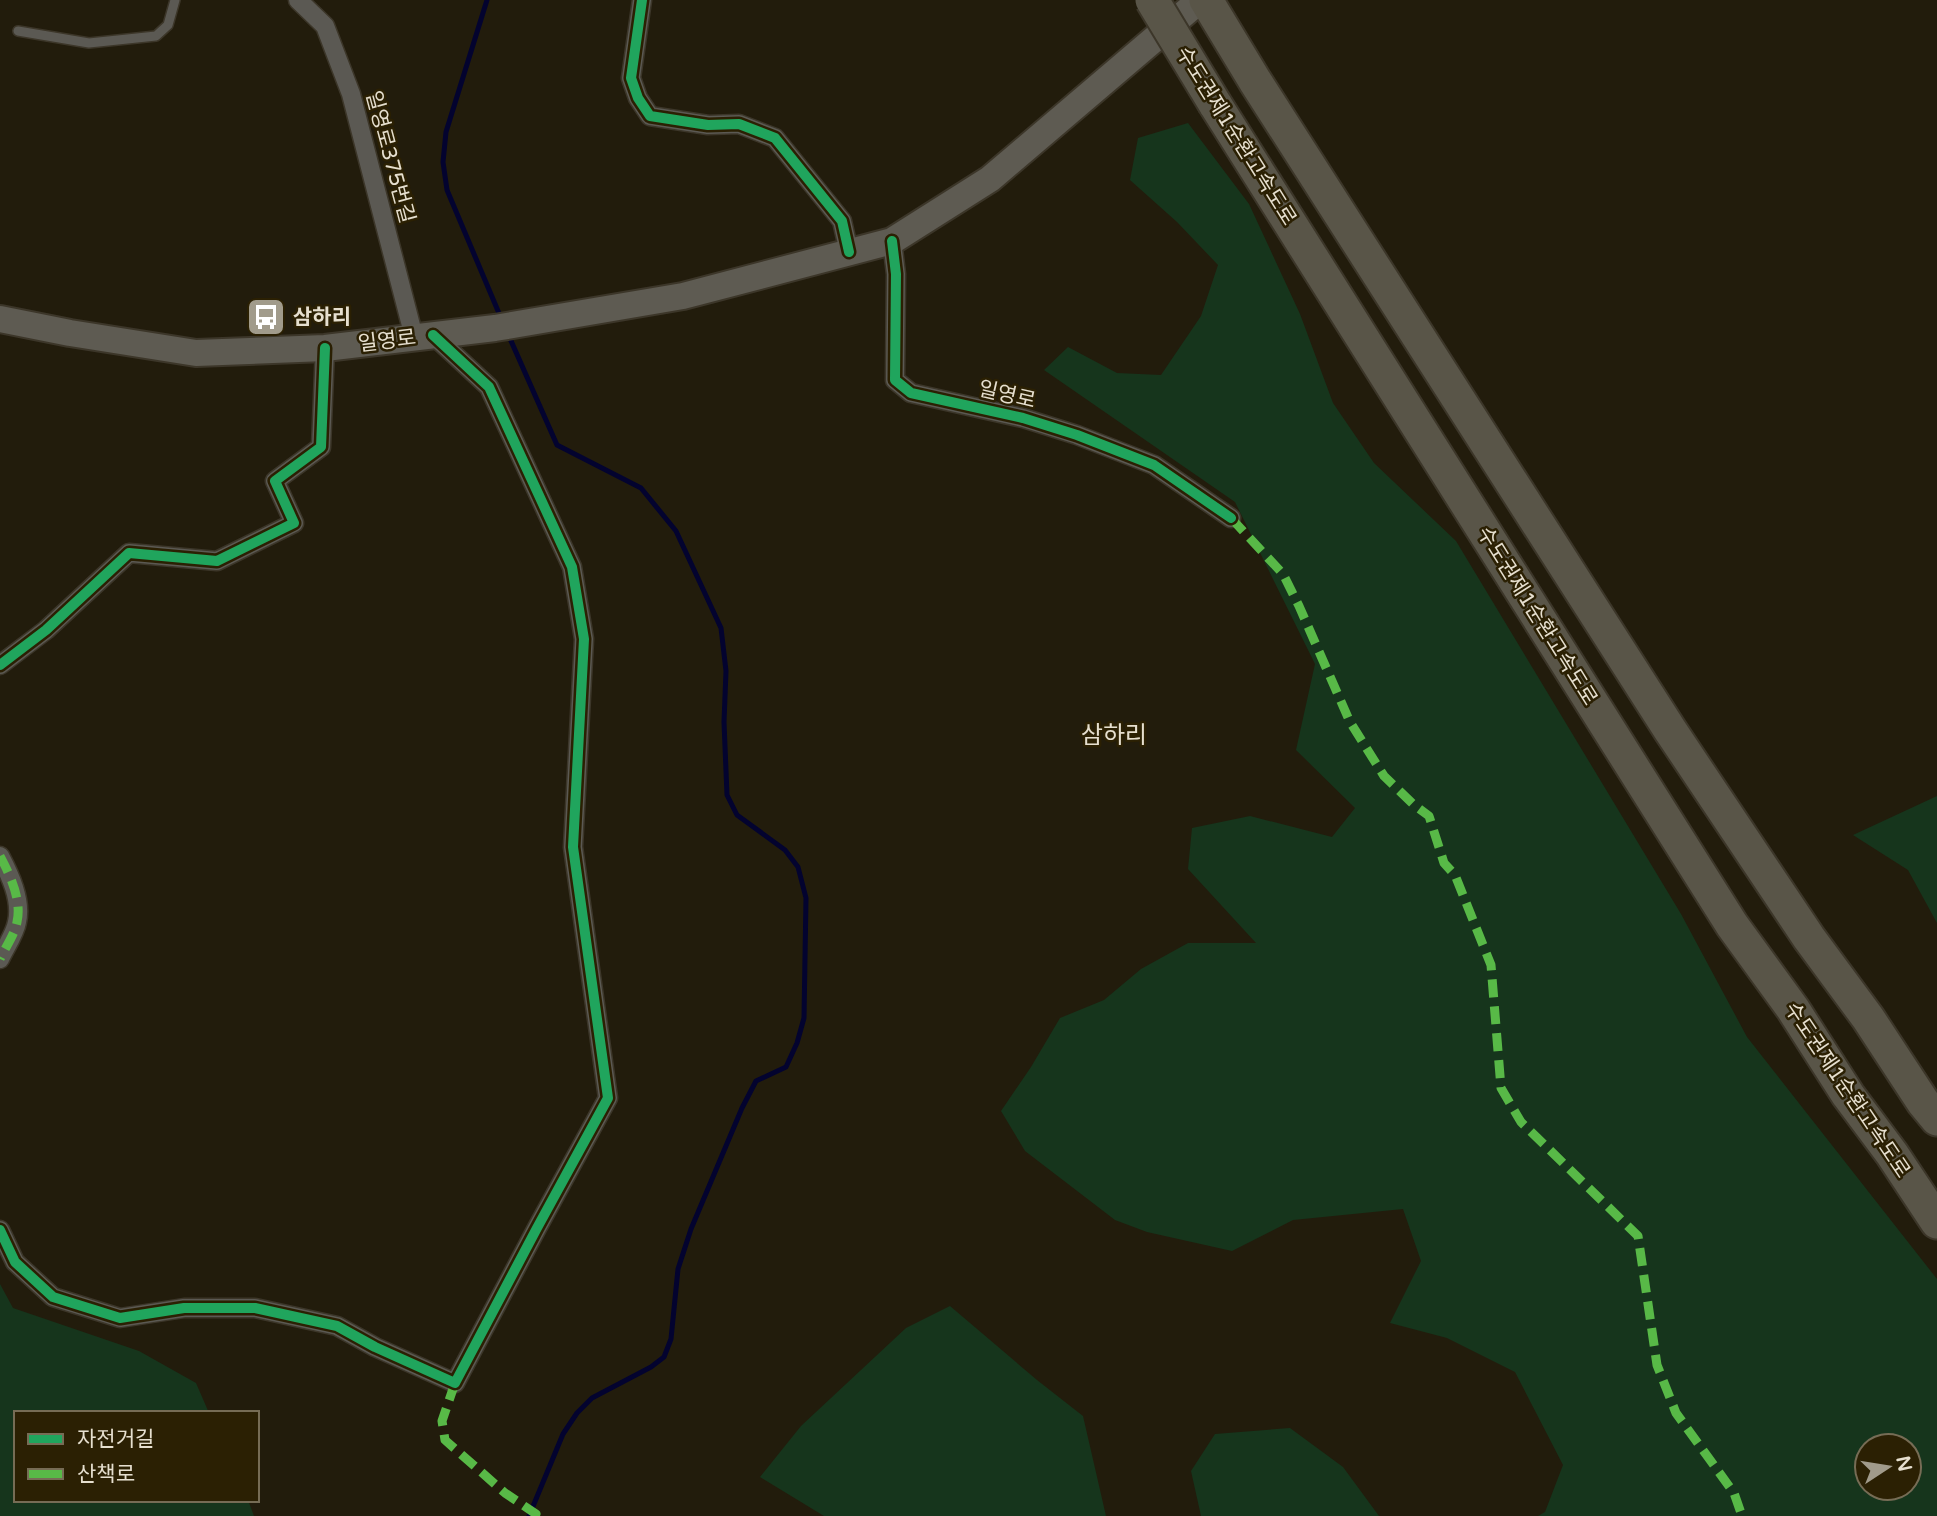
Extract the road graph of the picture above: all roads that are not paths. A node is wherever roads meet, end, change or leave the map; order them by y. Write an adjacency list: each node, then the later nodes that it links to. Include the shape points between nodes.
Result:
1 (175, 0): 7 (lane, via 169,25 156,36 89,43)
2 (298, 0): 11 (street, 일영로375번길, via 325,26 351,94)
3 (642, 0): 9 (street, via 631,78 650,116 708,125 738,124 775,138 842,221)
4 (1152, 0): 18 (highway, 수도권제1순환고속도로, bridge, via 1732,925)
5 (1200, 0): 8 (main road, 일영로, via 990,179)
6 (1206, 0): 17 (highway, via 1670,730)
7 (18, 31)
8 (892, 241): 9 (main road, 일영로); 13 (street, 일영로, via 895,380 903,387 911,393 1023,418 1090,440 1154,466)
9 (849, 252): 11 (main road, 일영로, via 683,296)
10 (0, 319): 12 (main road, 일영로, via 196,353)
11 (424, 336): 12 (main road, 일영로); 19 (street, via 489,387 572,567 584,639 573,847 608,1098 455,1383 337,1326 267,1310 184,1308 120,1318 53,1297 15,1262)
12 (325, 348): 14 (street, via 321,447 275,481 294,523 217,561 129,553 47,631)
13 (1231, 518)
14 (0, 665)
15 (0, 856): 16 (street, via 17,900 18,923)
16 (0, 959)
17 (1937, 1119)
18 (1937, 1222)
19 (0, 1230)

